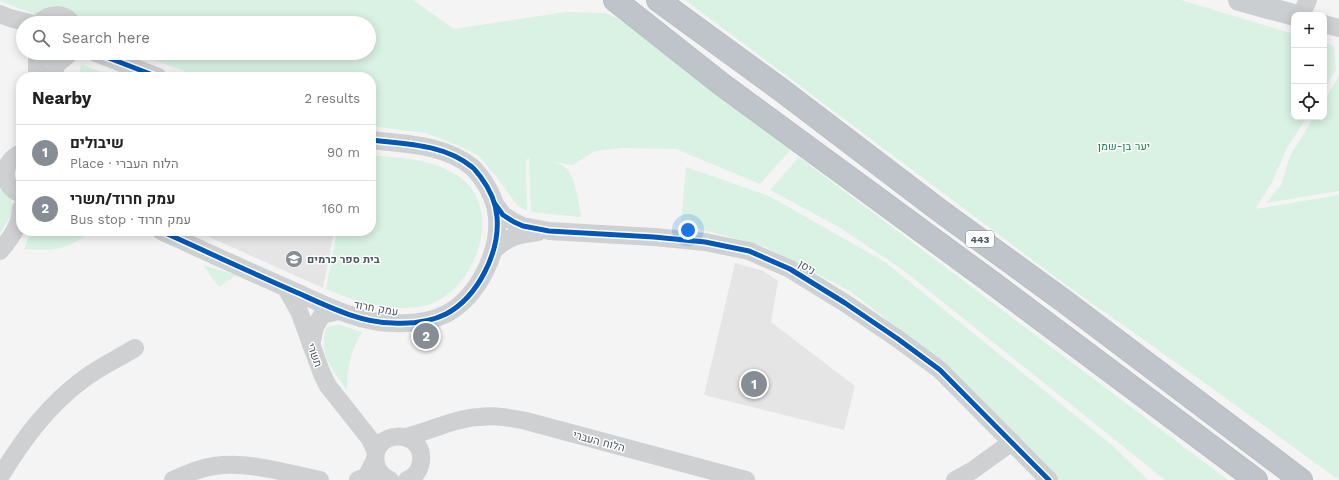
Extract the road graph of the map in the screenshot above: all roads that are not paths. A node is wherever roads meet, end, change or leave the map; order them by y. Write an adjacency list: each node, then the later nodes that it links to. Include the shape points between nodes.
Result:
1 (615, 0): 50 (highway, 443, via 720,83)
2 (658, 0): 51 (highway, 443)
3 (1239, 0): 7 (main road)
4 (1308, 0): 5 (street)
5 (1302, 12)
6 (0, 14): 10 (street)
7 (1291, 14)
8 (50, 16): 9 (street)
9 (63, 16)
10 (16, 20)
11 (1327, 25): 12 (street)
12 (1339, 28)
13 (37, 60): 16 (street)
14 (61, 60): 17 (street)
15 (114, 60): 18 (street)
16 (37, 72)
17 (54, 72)
18 (145, 72)
19 (376, 141): 23 (street, עמק חרוד, via 438,149 456,157 472,167 487,184)
20 (16, 154): 21 (street, via 9,162)
21 (3, 177): 22 (street)
22 (16, 191)
23 (494, 204): 25 (street, ניסן, via 514,222); 28 (street, עמק חרוד, via 497,235)
24 (16, 227): 27 (street)
25 (549, 231): 28 (street, ניסן, via 511,237); 36 (street, ניסן, via 705,242 749,251 790,268 898,339 940,370)
26 (172, 236): 29 (street, עמק חרוד)
27 (0, 251)
28 (493, 252): 30 (street, עמק חרוד, via 472,293 446,314 428,321 391,323 365,319)
29 (286, 288): 30 (street, עמק חרוד); 31 (street, תשרי, via 299,311)
30 (338, 310): 31 (street, via 322,315 315,327)
31 (311, 345): 33 (street, תשרי, via 328,386)
32 (135, 348): 40 (street, via 86,377 62,396 29,432)
33 (352, 416): 35 (street, תשרי, via 378,431); 38 (street, תשרי, via 370,439)
34 (450, 424): 35 (street, הלוח העברי); 37 (street, הלוח העברי, via 436,433); 39 (street, הלוח העברי, via 480,416 503,416)
35 (403, 437): 37 (street, via 413,442); 38 (street, הלוח העברי, via 391,437 384,441)
36 (1012, 442): 48 (street); 49 (street, ניסן)
37 (421, 455): 45 (street, הלוח העברי, via 420,467 416,474); 46 (street)
38 (376, 456): 43 (street, via 366,477); 44 (street, תשרי, via 381,474)
39 (703, 475): 47 (street, הלוח העברי)
40 (0, 477)
41 (173, 480): 42 (street, via 213,466 233,464)
42 (320, 480)
43 (358, 480)
44 (390, 480)
45 (407, 480)
46 (431, 480)
47 (746, 480)
48 (955, 480)
49 (1049, 480)
50 (1256, 480)
51 (1301, 480)

